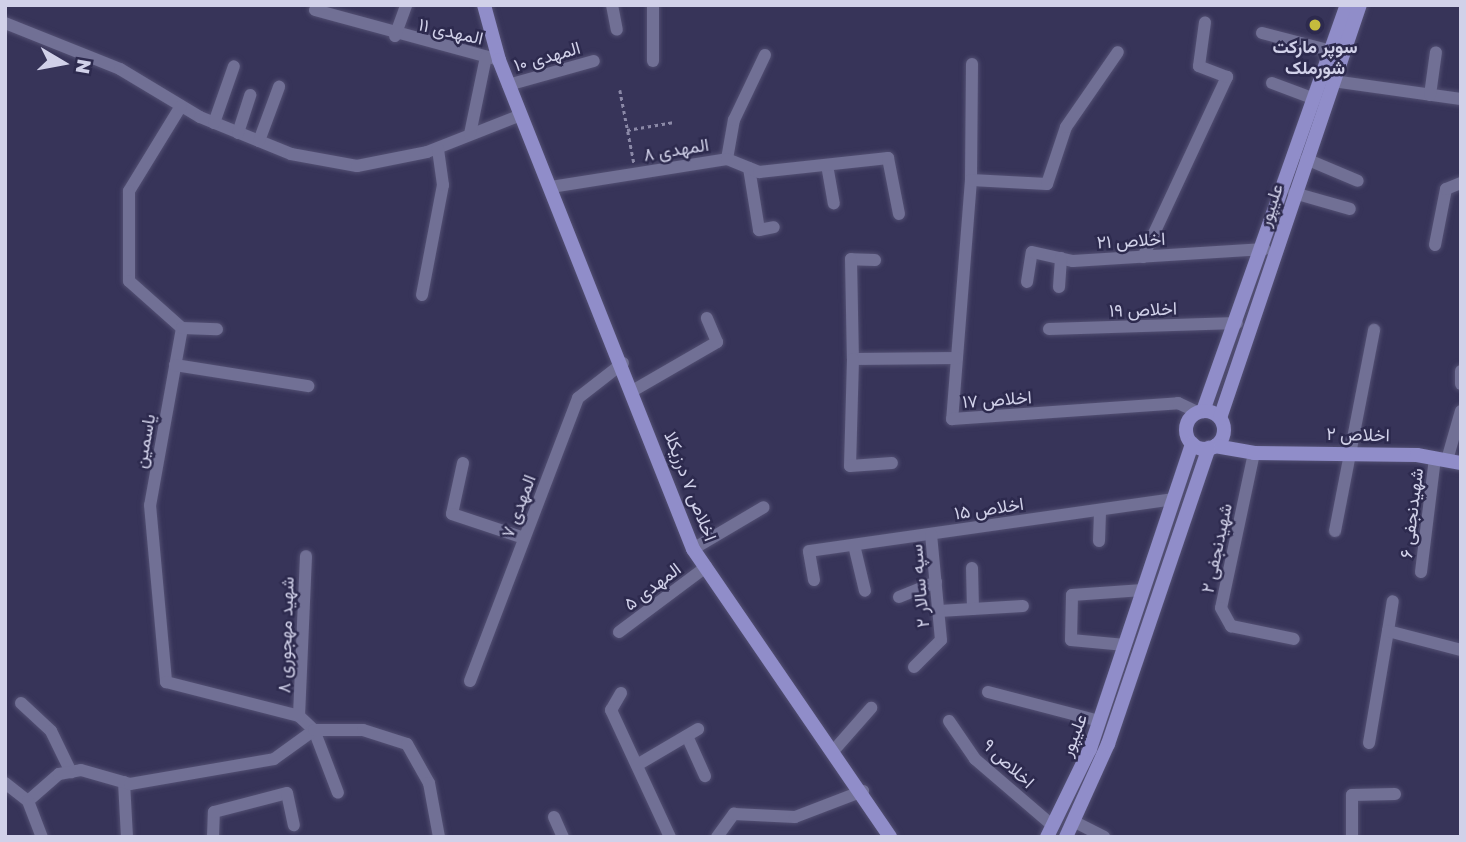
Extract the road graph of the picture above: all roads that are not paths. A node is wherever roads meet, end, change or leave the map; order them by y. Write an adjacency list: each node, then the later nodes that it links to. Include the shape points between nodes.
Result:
1 (406, 5): 12 (street)
2 (612, 5): 10 (street)
3 (653, 5): 19 (street)
4 (1347, 5): 13 (main road, علیپور)
5 (1360, 5): 22 (main road, علیپور)
6 (487, 6): 17 (main road, اخلاص ۷ درزیکلا)
7 (324, 10): 12 (street, المهدی ۱۱)
8 (1205, 22): 52 (street, via 1199,66 1227,77)
9 (5, 23): 30 (street, via 120,69)
10 (617, 30)
11 (1262, 33): 13 (street)
12 (395, 36): 17 (street, المهدی ۱۱)
13 (1331, 51): 22 (main road, علیپور)
14 (1118, 52): 41 (street, via 1066,127 1047,184)
15 (1436, 52): 27 (street)
16 (765, 55): 37 (street, via 734,120)
17 (492, 59): 24 (main road, اخلاص ۷ درزیکلا); 34 (street)
18 (594, 61): 24 (street, المهدی ۱۰)
19 (653, 61)
20 (972, 64): 41 (street, اخلاص ۱۷)
21 (234, 66): 32 (street)
22 (1327, 81): 27 (street); 28 (main road, علیپور); 38 (main road, علیپور)
23 (1272, 83): 28 (street)
24 (508, 85): 31 (main road, اخلاص ۷ درزیکلا)
25 (279, 87): 35 (street)
26 (250, 95): 33 (street)
27 (1430, 95): 29 (street)
28 (1315, 99): 51 (main road, علیپور)
29 (1461, 99)
30 (181, 106): 32 (street); 60 (street, via 129,191 129,281)
31 (521, 115): 34 (street); 44 (main road, اخلاص ۷ درزیکلا)
32 (214, 123): 33 (street)
33 (238, 133): 35 (street)
34 (470, 134): 36 (street)
35 (259, 141): 36 (street, via 357,166)
36 (438, 148): 57 (street, via 443,186)
37 (727, 159): 40 (street, المهدی ۸); 44 (street, المهدی ۸)
38 (1306, 159): 42 (street); 45 (main road, علیپور)
39 (827, 165): 40 (street, المهدی ۸); 46 (street); 48 (street, المهدی ۸, via 888,158)
40 (749, 168): 49 (street, via 760,230)
41 (971, 180): 64 (street, اخلاص ۱۷)
42 (1358, 181)
43 (1461, 183): 50 (street, via 1446,189)
44 (551, 187): 66 (main road, اخلاص ۷ درزیکلا)
45 (1294, 193): 47 (street); 74 (main road, علیپور)
46 (834, 203)
47 (1350, 209)
48 (899, 214)
49 (774, 227)
50 (1435, 246)
51 (1265, 250): 52 (street, اخلاص ۲۱); 59 (main road, علیپور)
52 (1143, 257): 53 (street, اخلاص ۲۱)
53 (1061, 258): 55 (street, اخلاص ۲۱, via 1031,252); 56 (street)
54 (875, 260): 65 (street, via 851,259)
55 (1027, 282)
56 (1059, 287)
57 (422, 295)
58 (707, 318): 71 (street, via 716,342)
59 (1237, 323): 62 (street, اخلاص ۱۹); 72 (main road, علیپور)
60 (182, 328): 61 (street); 67 (street, یاسمین)
61 (217, 329)
62 (1049, 329)
63 (1374, 330): 78 (street)
64 (957, 358): 65 (street); 72 (street, اخلاص ۱۷, via 952,419 1178,403)
65 (853, 359): 81 (street, via 850,466)
66 (623, 363): 71 (main road, اخلاص ۷ درزیکلا); 87 (street, المهدی ۷, via 578,398)
67 (175, 365): 70 (street); 115 (street, یاسمین, via 150,505 166,682)
68 (1461, 371): 69 (street)
69 (1461, 384)
70 (308, 386)
71 (634, 390): 90 (main road, اخلاص ۷ درزیکلا)
72 (1200, 411): 74 (main road); 76 (main road, علیپور, via 1186,426)
73 (1461, 411): 79 (street, شهیدنجفی ۶)
74 (1220, 418): 75 (main road)
75 (1216, 443): 76 (main road, اخلاص ۲); 77 (main road, اخلاص ۲); 133 (main road, علیپور, via 1113,732)
76 (1192, 444): 82 (main road, علیپور)
77 (1254, 453): 78 (main road, اخلاص ۲); 106 (street, شهیدنجفی ۲, via 1221,608 1231,626)
78 (1348, 453): 79 (main road, اخلاص ۲); 85 (street)
79 (1447, 460): 94 (street, شهیدنجفی ۶)
80 (463, 463): 87 (street, via 452,514)
81 (892, 463)
82 (1173, 499): 84 (street, اخلاص ۱۵); 97 (main road, علیپور)
83 (764, 507): 90 (street)
84 (1100, 510): 86 (street, اخلاص ۱۵); 88 (street)
85 (1335, 531)
86 (932, 534): 89 (street, اخلاص ۱۵); 96 (street, سپه سالار ۲)
87 (524, 538): 110 (street, المهدی ۷)
88 (1099, 541)
89 (854, 545): 95 (street, اخلاص ۱۵, via 809,551); 98 (street)
90 (693, 549): 92 (main road, اخلاص ۷ درزیکلا)
91 (306, 556): 115 (street, شهید مهجوری ۸)
92 (706, 567): 105 (street, المهدی ۵); 122 (main road, اخلاص ۷ درزیکلا)
93 (972, 568): 102 (street)
94 (1421, 572)
95 (814, 580)
96 (936, 582): 99 (street); 103 (street, سپه سالار ۲)
97 (1143, 590): 107 (main road, علیپور); 107 (street, via 1072,595 1071,640)
98 (865, 591)
99 (898, 597)
100 (1393, 601): 104 (street)
101 (1023, 606): 102 (street)
102 (973, 609): 103 (street)
103 (939, 611): 109 (street, سپه سالار ۲, via 941,640)
104 (1388, 631): 108 (street); 121 (street)
105 (618, 632)
106 (1294, 639)
107 (1125, 645): 117 (main road, علیپور)
108 (1461, 650)
109 (914, 667)
110 (470, 681)
111 (988, 692): 117 (street)
112 (621, 693): 123 (street, via 611,710)
113 (21, 703): 124 (street, via 51,731)
114 (871, 708): 122 (street)
115 (299, 716): 119 (street)
116 (948, 721): 135 (street, اخلاص ۹, via 975,760)
117 (1099, 721): 135 (main road, علیپور)
118 (698, 729): 120 (street)
119 (314, 730): 126 (street, via 274,759); 129 (street); 140 (street, via 363,730 407,744 429,783)
120 (687, 736): 123 (street); 125 (street)
121 (1369, 743)
122 (835, 749): 128 (main road, اخلاص ۷ درزیکلا)
123 (637, 765): 136 (street)
124 (71, 772): 126 (street); 131 (street, via 59,774)
125 (705, 776)
126 (124, 782): 138 (street)
127 (5, 783): 131 (street)
128 (863, 790): 142 (street, via 795,817 734,814); 143 (main road, اخلاص ۷ درزیکلا)
129 (338, 793)
130 (1395, 794): 146 (street, via 1352,795)
131 (27, 801): 137 (street)
132 (554, 817): 141 (street)
133 (1073, 821): 144 (main road, علیپور); 145 (street)
134 (294, 825): 139 (street, via 287,793 214,812)
135 (1050, 831)
136 (666, 835)
137 (41, 837)
138 (127, 837)
139 (213, 837)
140 (439, 837)
141 (563, 837)
142 (717, 837)
143 (890, 837)
144 (1066, 837)
145 (1104, 837)
146 (1352, 837)

